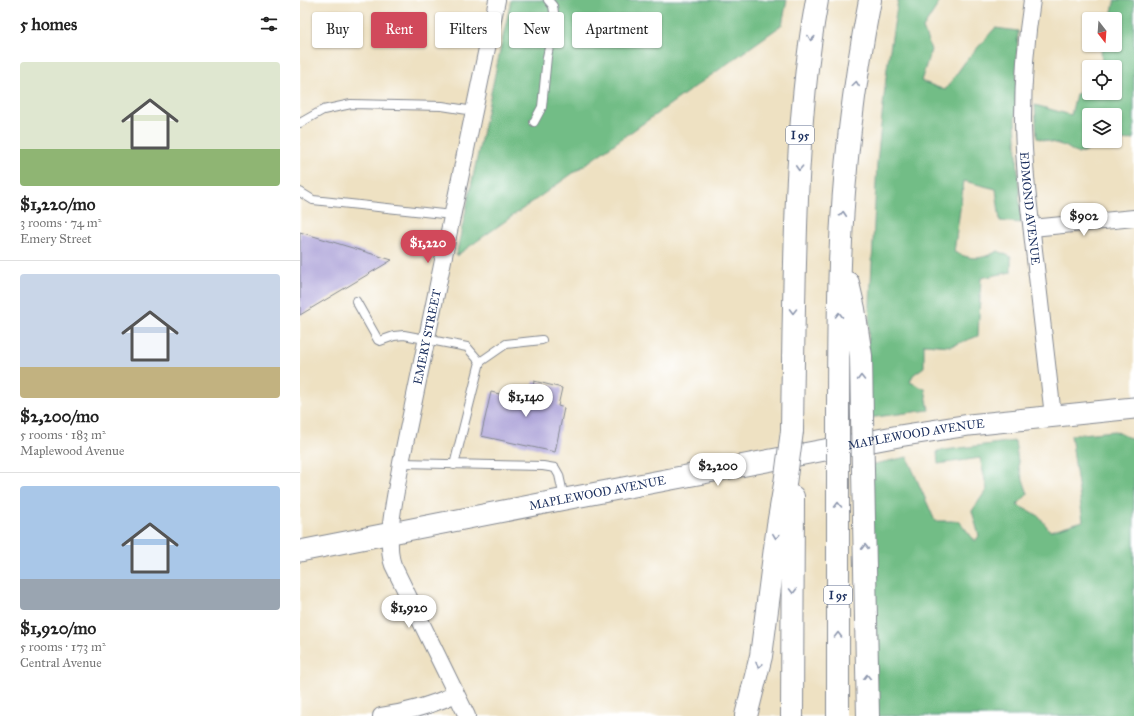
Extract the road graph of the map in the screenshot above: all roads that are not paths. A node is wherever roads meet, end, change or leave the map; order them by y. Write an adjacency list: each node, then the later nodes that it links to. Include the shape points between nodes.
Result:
1 (497, 0): 6 (street, EMERY STREET)
2 (548, 0): 7 (lane, via 553,6 555,19 547,57 542,107)
3 (818, 0): 22 (highway, I 95, one-way to 22, bridge, via 806,71 800,131)
4 (870, 0): 13 (highway, I 95, one-way to 4, via 846,173 856,85)
5 (1032, 0): 12 (street, EDMOND AVENUE, via 1023,119)
6 (474, 111): 8 (lane, via 442,106 351,104 323,110); 10 (street, EMERY STREET)
7 (534, 122)
8 (300, 123)
9 (300, 192): 10 (lane, via 313,200)
10 (452, 215): 15 (street, EMERY STREET)
11 (1134, 218): 12 (street)
12 (1032, 228): 19 (street, EDMOND AVENUE)
13 (841, 253): 31 (highway, I 95, one-way to 13, bridge); 32 (highway, one-way to 13, bridge, via 861,356 854,309)
14 (356, 301): 15 (lane, via 378,340 404,335)
15 (426, 339): 17 (lane, via 467,347); 20 (street, EMERY STREET)
16 (542, 340): 17 (lane, via 506,344)
17 (480, 362): 21 (lane)
18 (1134, 408): 19 (street, MAPLEWOOD AVENUE)
19 (1053, 416): 23 (street, MAPLEWOOD AVENUE, via 899,436)
20 (401, 463): 21 (lane); 24 (street, EMERY STREET)
21 (454, 465): 23 (lane, via 555,468 559,474)
22 (789, 483): 29 (highway, one-way to 29, via 778,525 761,656); 30 (highway, I 95, one-way to 30)
23 (564, 499): 24 (street, MAPLEWOOD AVENUE)
24 (390, 533): 25 (street, MAPLEWOOD AVENUE); 26 (street, EMERY STREET, via 390,557 393,565)
25 (300, 551)
26 (456, 694): 27 (street, via 410,712); 28 (street, EMERY STREET)
27 (381, 716)
28 (467, 716)
29 (746, 716)
30 (792, 716)
31 (838, 716)
32 (868, 716)

